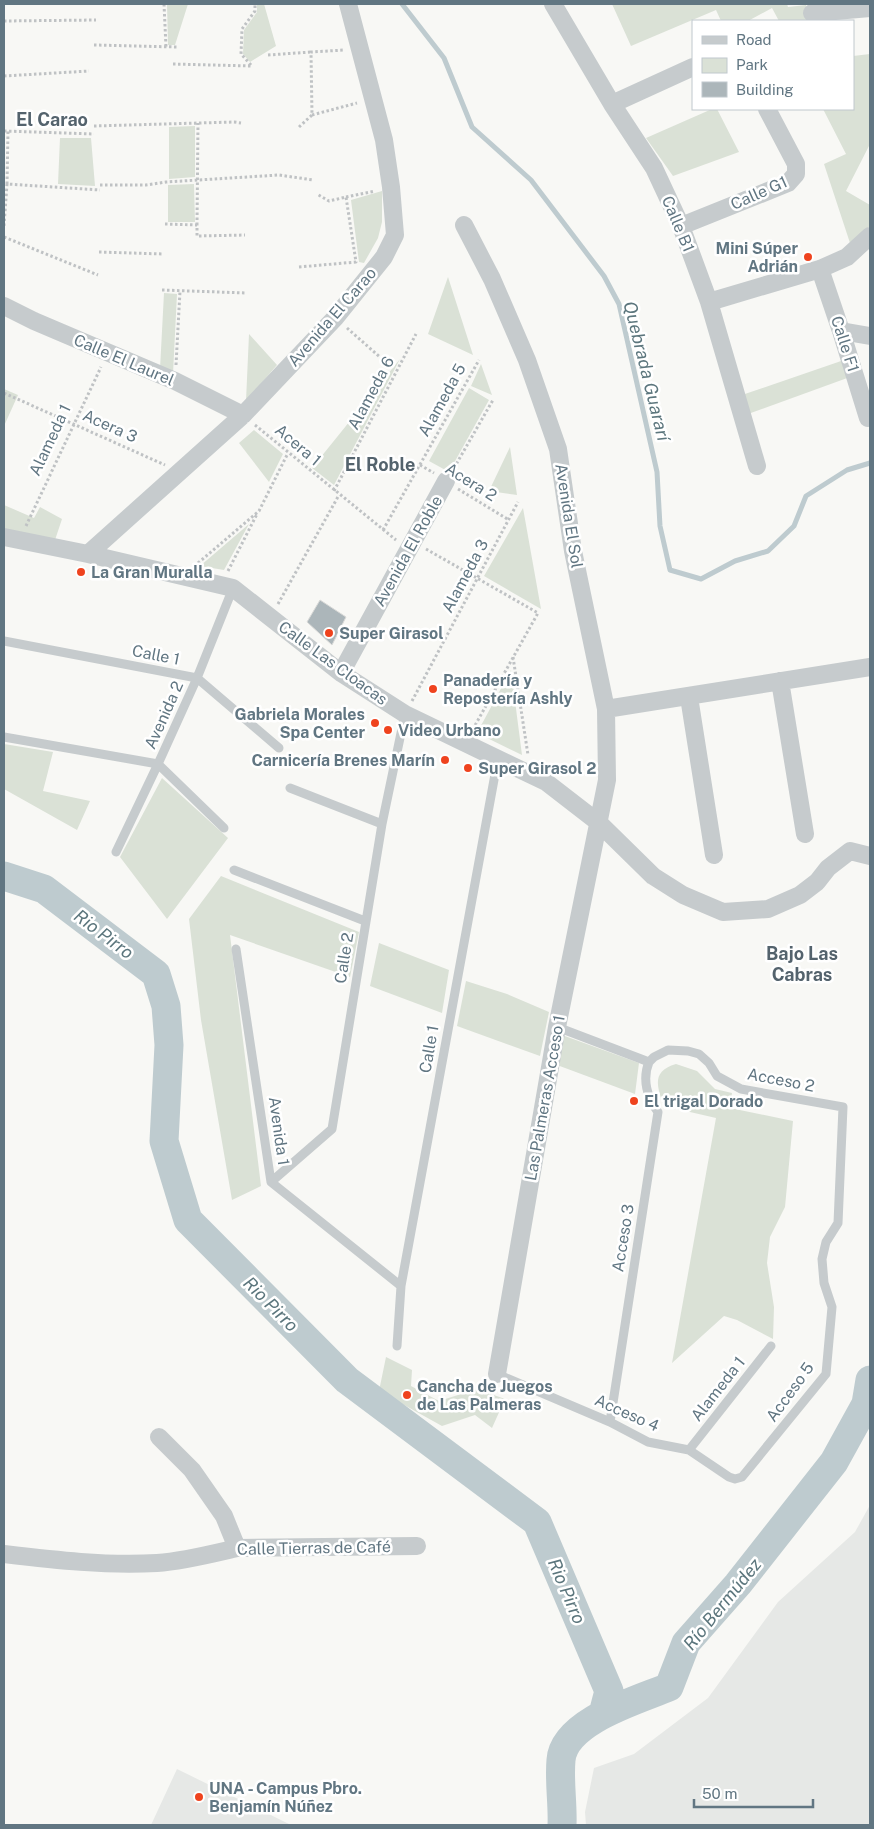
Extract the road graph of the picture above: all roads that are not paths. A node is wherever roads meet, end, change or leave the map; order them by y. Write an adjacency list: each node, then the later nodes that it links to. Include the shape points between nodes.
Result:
1 (348, 4): 16 (street, Avenida El Carao, via 384,140 395,235 384,258 335,318)
2 (553, 4): 6 (street, Calle B1)
3 (860, 7): 4 (street)
4 (812, 13)
5 (692, 67): 6 (street)
6 (612, 104): 9 (street, Calle B1, via 654,168)
7 (768, 110): 9 (street, Calle G1, via 796,164 796,174 788,183)
8 (464, 225): 29 (street, Avenida El Sol, via 492,278 527,360 558,449 573,551)
9 (681, 226): 12 (street, Calle B1)
10 (870, 236): 11 (street, via 847,257)
11 (820, 269): 12 (street); 14 (street, Calle F1)
12 (709, 302): 18 (street, Calle B1)
13 (4, 306): 16 (street, Calle El Laurel, via 175,381)
14 (842, 330): 15 (street); 17 (street, Calle F1)
15 (870, 336)
16 (243, 415): 21 (street, Avenida El Carao)
17 (868, 418)
18 (757, 466)
19 (446, 481): 25 (street, Avenida El Roble)
20 (11, 539): 21 (street, Calle Las Cloacas)
21 (88, 554): 22 (street, Calle Las Cloacas)
22 (227, 586): 25 (street, Calle Las Cloacas); 26 (lane, Avenida 2)
23 (4, 642): 26 (lane, Calle 1)
24 (870, 667): 27 (street)
25 (341, 673): 30 (street, Calle Las Cloacas)
26 (197, 678): 32 (lane, Calle 1); 34 (lane, Avenida 2)
27 (780, 681): 28 (street); 39 (street)
28 (689, 697): 29 (street); 41 (street)
29 (606, 709): 36 (street, Avenida El Sol, via 607,780)
30 (405, 714): 33 (street, Calle Las Cloacas); 37 (lane, Calle 2)
31 (4, 737): 34 (lane)
32 (279, 748)
33 (498, 757): 36 (street, Calle Las Cloacas, via 546,782); 50 (lane, Calle 1)
34 (158, 764): 38 (lane); 40 (lane, Avenida 2)
35 (290, 788): 37 (lane)
36 (599, 823): 42 (street, Calle Las Cloacas, via 652,876 683,895 722,912 768,909 800,895 850,851); 46 (street, Las Palmeras Acceso 1)
37 (382, 824): 44 (lane, Calle 2)
38 (224, 828)
39 (805, 834)
40 (116, 852)
41 (714, 855)
42 (867, 855)
43 (234, 870): 44 (lane)
44 (365, 921): 49 (lane, Calle 2, via 332,1128)
45 (236, 949): 49 (lane, Avenida 1)
46 (557, 1027): 47 (lane); 53 (street, Las Palmeras Acceso 1)
47 (649, 1062): 48 (lane, Acceso 2, via 668,1050 688,1051 699,1054 717,1076 741,1089); 54 (lane, Acceso 3, via 646,1088 658,1112)
48 (843, 1107): 57 (lane, Acceso 5, via 838,1223 826,1242 822,1260 824,1283 832,1307 826,1374)
49 (271, 1182): 50 (lane, Avenida 1)
50 (401, 1286): 51 (lane, Calle 1)
51 (397, 1346)
52 (771, 1346): 56 (lane, Alameda 1)
53 (497, 1374): 54 (lane, Acceso 4)
54 (610, 1422): 56 (lane, Acceso 4, via 648,1442)
55 (159, 1437): 59 (street, via 192,1470 224,1516)
56 (688, 1450): 57 (lane, Acceso 4, via 729,1477)
57 (742, 1477)
58 (416, 1546): 59 (street, Calle Tierras de Café)
59 (237, 1548): 60 (street, Calle Tierras de Café, via 158,1562 79,1563)
60 (4, 1554)

